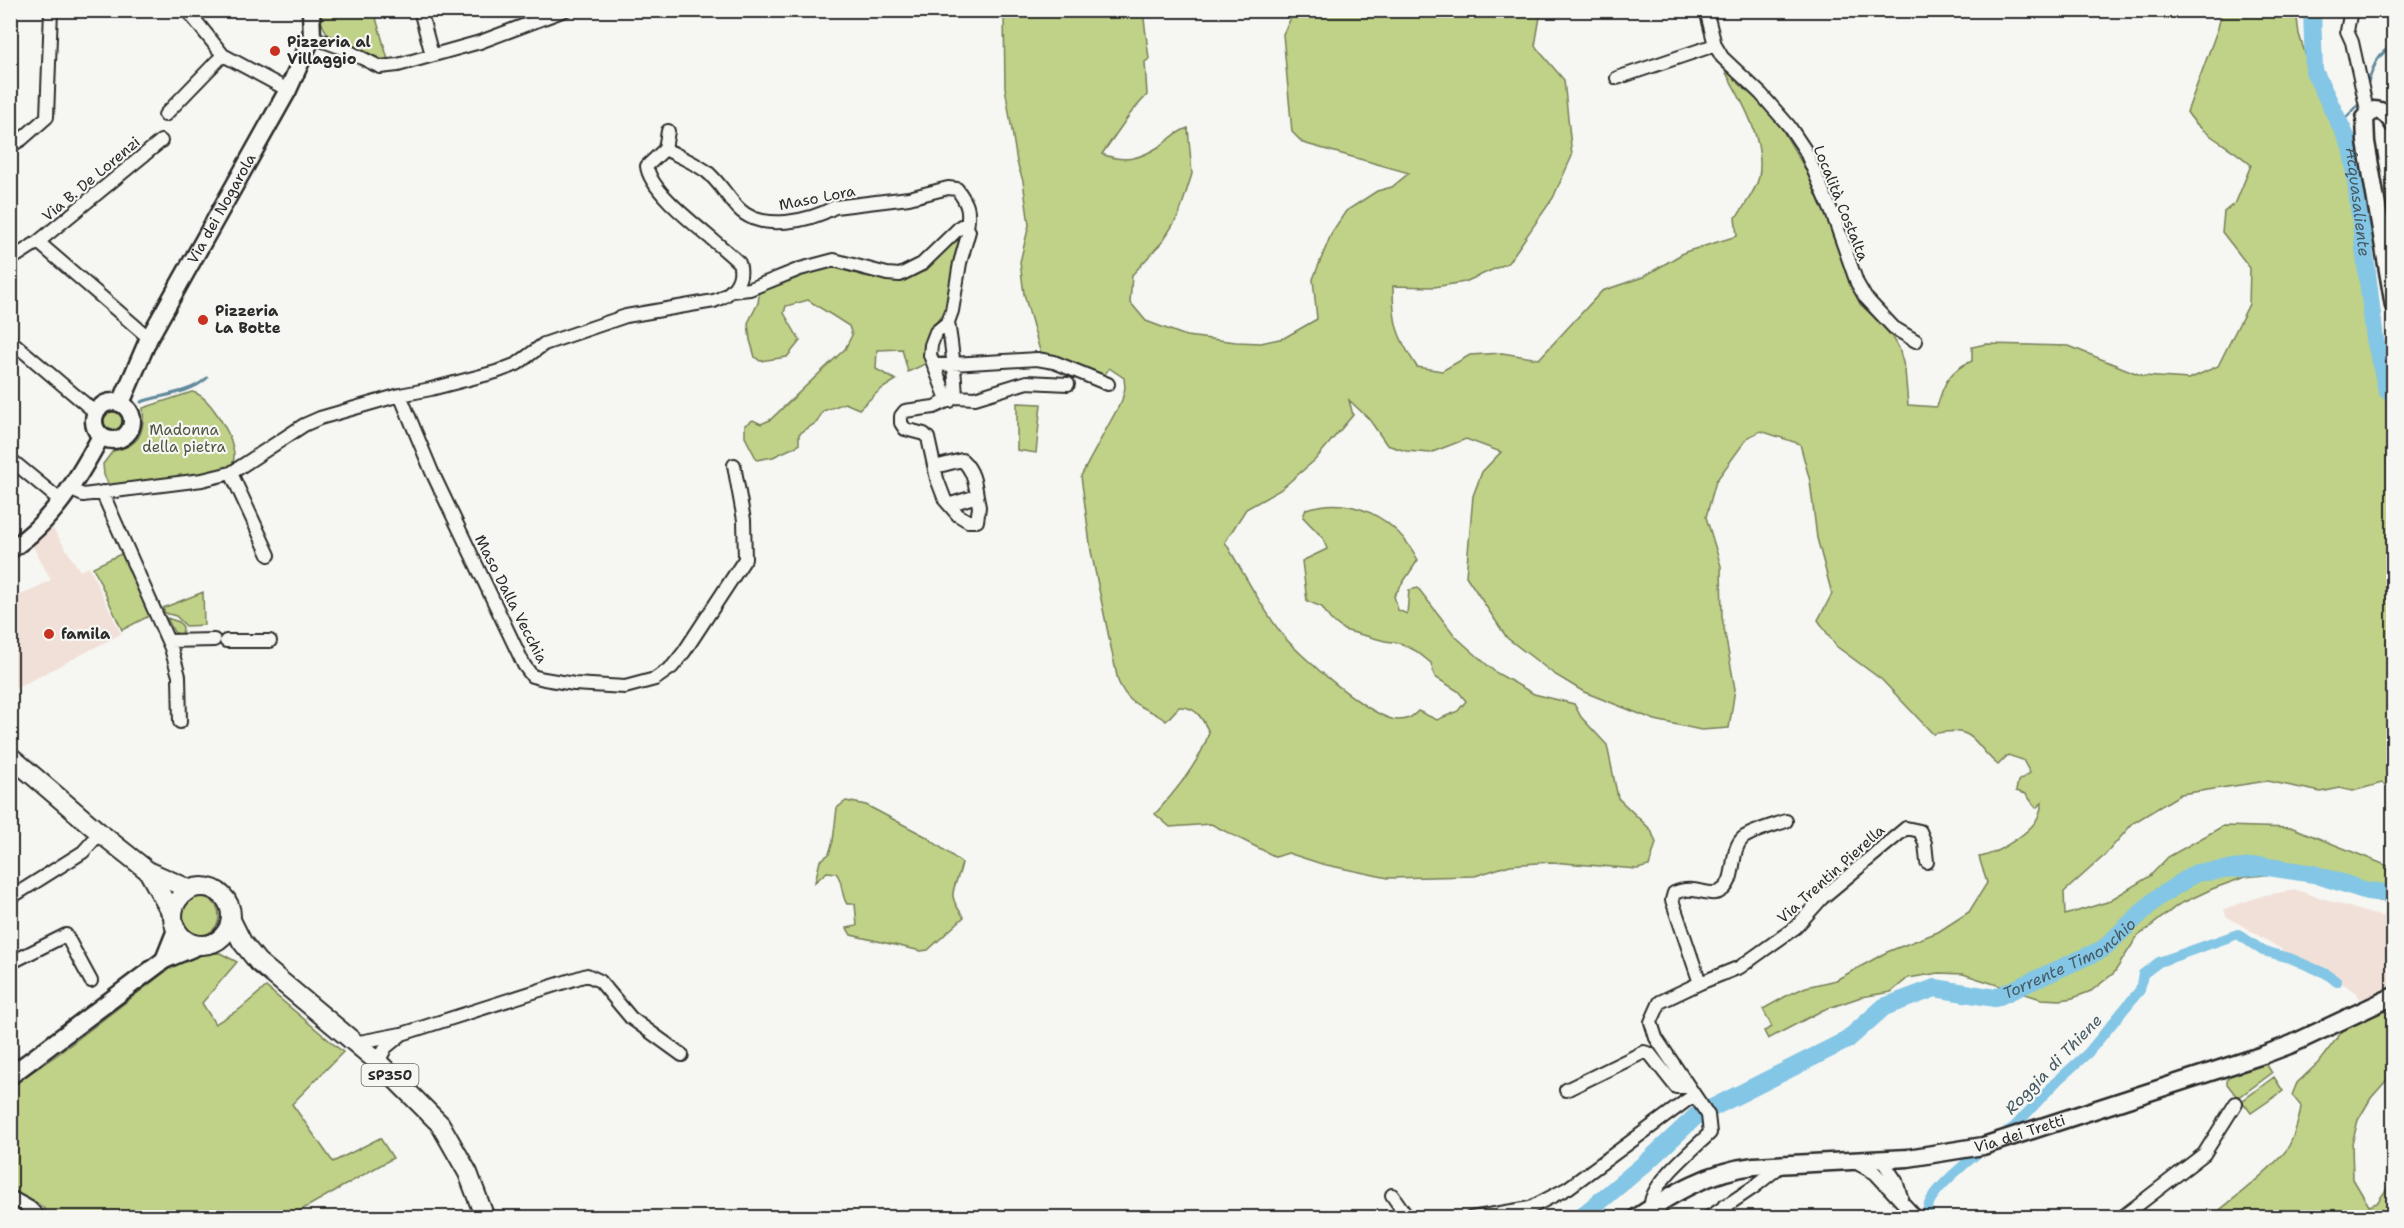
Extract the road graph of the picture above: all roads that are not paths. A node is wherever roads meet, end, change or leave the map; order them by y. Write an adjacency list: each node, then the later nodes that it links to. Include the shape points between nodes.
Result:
1 (51, 10): 19 (street, via 47,117)
2 (187, 10): 10 (street)
3 (312, 10): 8 (street, Via dei Nogarola)
4 (420, 10): 11 (street)
5 (565, 10): 11 (street, via 480,42)
6 (1706, 10): 9 (street, Località Costalta)
7 (2351, 10): 14 (street, via 2347,31)
8 (312, 37): 11 (street, via 380,67); 13 (street, Via dei Nogarola)
9 (1715, 45): 12 (street); 28 (street, Località Costalta, via 1789,126 1805,150 1865,297 1899,332)
10 (223, 55): 13 (street); 15 (street)
11 (432, 55)
12 (1617, 78)
13 (288, 90): 27 (street, Via dei Nogarola)
14 (2367, 110): 16 (street, via 2380,110); 25 (street, via 2366,142)
15 (165, 115)
16 (2394, 125)
17 (668, 131): 20 (street)
18 (161, 141): 22 (street, Via B. De Lorenzi)
19 (10, 146)
20 (665, 149): 21 (street, Maso Lora, via 708,173 749,218 792,221 835,207 909,198 948,188 957,189 963,197 969,212); 24 (street, via 647,165 648,176 688,219 739,263 740,280)
21 (967, 228): 24 (street, via 961,226 922,264 900,275 834,260 750,289); 26 (street, via 969,237)
22 (38, 242): 23 (street, Via B. De Lorenzi); 27 (street)
23 (10, 260)
24 (731, 291): 34 (street, via 714,301 626,316 544,344 496,372)
25 (2394, 306)
26 (948, 322): 30 (street); 31 (street, via 936,332 931,345)
27 (149, 338): 36 (street, Via dei Nogarola)
28 (1920, 338)
29 (10, 340): 37 (street)
30 (955, 364): 31 (street); 33 (street, via 1019,358 1047,360); 35 (street)
31 (935, 365): 35 (street, via 945,394)
32 (1068, 384): 35 (street, via 1027,382 975,398)
33 (1108, 384)
34 (400, 395): 40 (street, Maso Dalla Vecchia, via 432,472 524,664 532,676 544,679 625,687 655,679 672,667 745,559 744,520); 42 (street, via 320,418)
35 (953, 399): 41 (street, via 934,407 905,411 901,416 905,429 928,438)
36 (121, 403): 37 (street, via 109,402); 38 (street, via 132,418 130,431 113,440)
37 (96, 413): 38 (street, via 94,425)
38 (101, 436): 44 (street)
39 (10, 459): 44 (street)
40 (734, 465)
41 (935, 467): 45 (street, via 964,461 975,480); 46 (street, via 941,491)
42 (231, 473): 43 (street); 48 (street)
43 (102, 492): 44 (street); 49 (street)
44 (65, 495): 47 (street, via 27,539)
45 (977, 496): 46 (street); 46 (street, via 977,521 958,515)
46 (951, 504)
47 (10, 550)
48 (269, 555)
49 (168, 641): 50 (street); 51 (street, via 178,667)
50 (270, 641)
51 (180, 722)
52 (10, 756): 54 (main road)
53 (1786, 821): 66 (street, via 1743,838 1728,885 1720,891 1692,889 1674,893 1672,900)
54 (100, 833): 56 (main road); 58 (street, via 83,852)
55 (1927, 862): 66 (street, Via Trentin Pierella, via 1924,836 1906,828 1822,898 1796,927 1740,967)
56 (148, 871): 57 (main road); 60 (main road)
57 (189, 889): 59 (main road, SP350, via 207,887 223,895); 60 (main road, via 177,900)
58 (10, 898)
59 (231, 921): 61 (main road, via 225,934); 63 (main road, SP350)
60 (174, 923): 61 (main road, SP350, via 186,940); 62 (street)
61 (206, 944): 62 (street); 63 (main road, SP350, via 236,950)
62 (164, 960): 72 (street)
63 (258, 962): 69 (main road, SP350)
64 (10, 963): 65 (street, via 66,935)
65 (91, 981)
66 (1700, 983): 74 (street, Via Trentin Pierella, via 1660,1002 1652,1022 1656,1038)
67 (2394, 996): 76 (street, Via dei Tretti, via 2263,1055 1991,1144)
68 (402, 1034): 69 (street); 70 (street, via 586,975 600,981 631,1018); 71 (street, via 386,1047)
69 (354, 1043): 71 (main road, SP350)
70 (682, 1055)
71 (378, 1062): 86 (main road, SP350, via 440,1124 468,1173)
72 (10, 1076)
73 (1566, 1090): 74 (street, Via Trentin Pierella, via 1644,1052 1650,1054 1676,1087)
74 (1693, 1095): 84 (street, Via Trentin Pierella, via 1708,1115 1710,1133 1662,1181 1650,1200); 88 (street, via 1568,1188 1530,1208)
75 (2236, 1103): 93 (street, via 2204,1154)
76 (1908, 1158): 77 (street, Via dei Tretti); 80 (street)
77 (1882, 1160): 78 (street, Via dei Tretti); 80 (street, via 1883,1175)
78 (1853, 1161): 79 (street, Via dei Tretti); 80 (street)
79 (1783, 1164): 83 (street); 84 (street, Via dei Tretti, via 1741,1167 1709,1176)
80 (1894, 1186): 92 (street)
81 (1392, 1195): 87 (street)
82 (10, 1197): 85 (street)
83 (1724, 1206): 90 (street); 91 (street)
84 (1659, 1212): 89 (street, Via dei Tretti)
85 (40, 1218)
86 (485, 1218)
87 (1408, 1218)
88 (1472, 1218)
89 (1636, 1218)
90 (1708, 1218)
91 (1731, 1218)
92 (1917, 1218)
93 (2121, 1218)

